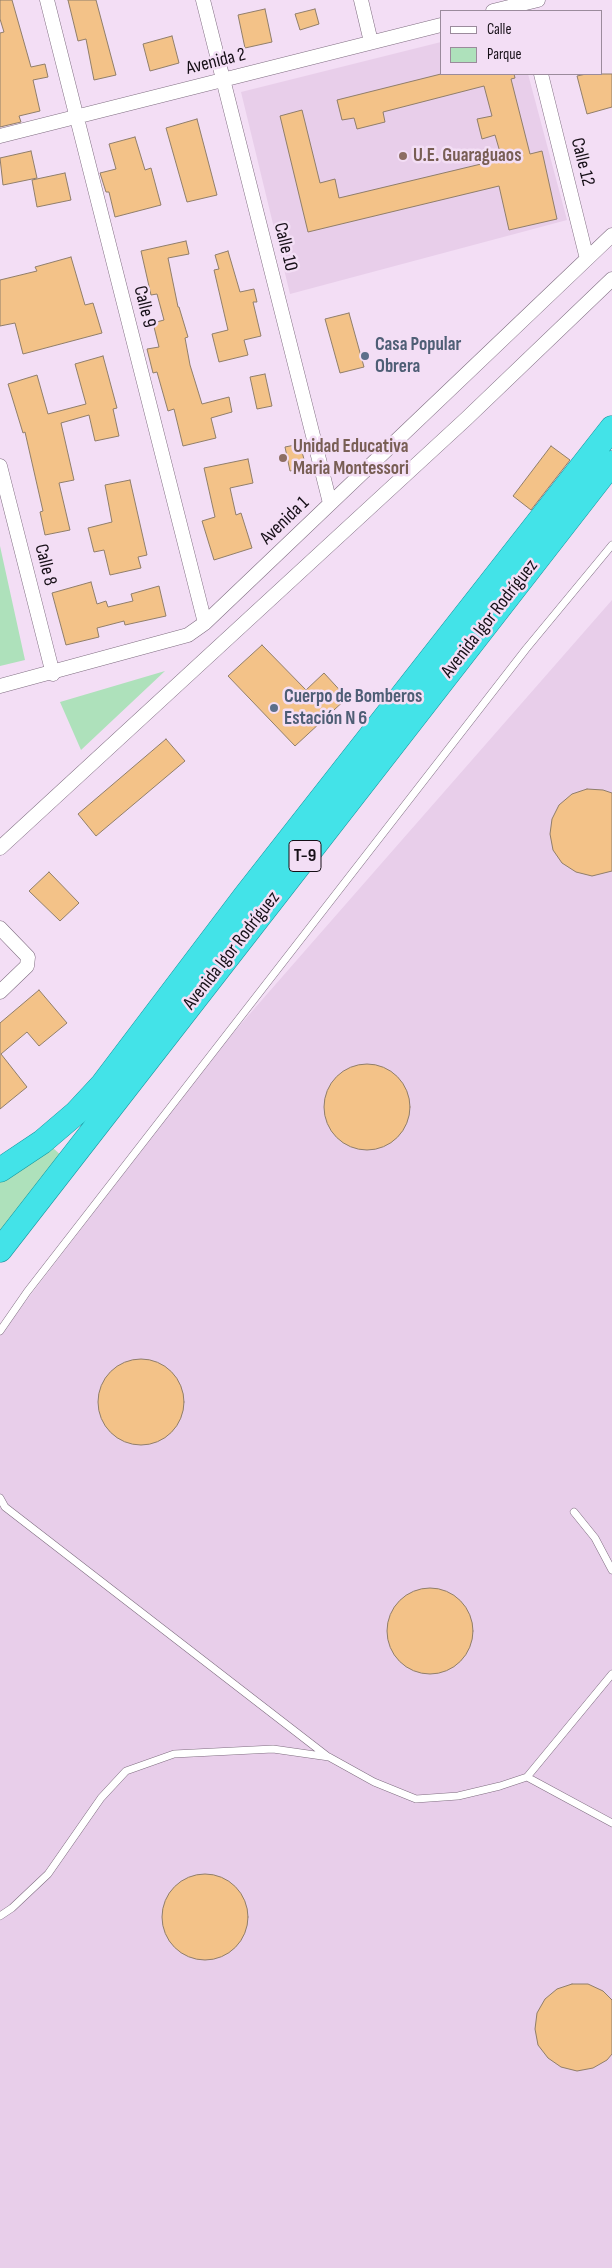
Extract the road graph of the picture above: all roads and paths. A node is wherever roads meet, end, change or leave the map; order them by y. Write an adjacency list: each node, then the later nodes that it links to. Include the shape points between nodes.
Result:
1 (47, 0): 11 (street, Calle 9)
2 (203, 0): 10 (street, Calle 10)
3 (361, 0): 8 (street)
4 (538, 0): 5 (street)
5 (524, 5): 6 (street)
6 (498, 10)
7 (440, 24): 8 (street, Avenida 2)
8 (371, 42): 10 (street, Avenida 2)
9 (541, 75): 14 (street, Calle 12)
10 (223, 80): 11 (street, Avenida 2); 19 (street, Calle 10)
11 (77, 116): 12 (street, Avenida 2); 21 (street, Calle 9)
12 (0, 136)
13 (612, 235): 14 (street, Avenida 1)
14 (587, 259): 19 (street, Avenida 1)
15 (612, 279): 24 (street, via 458,426)
16 (612, 428): 27 (highway, Avenida Igor Rodríguez / T-9, via 245,896 102,1085 42,1142)
17 (612, 463): 28 (highway, Avenida Igor Rodríguez / T-9)
18 (0, 466): 22 (street, Calle 8)
19 (330, 503): 21 (street, Avenida 1)
20 (612, 546): 29 (lane, via 526,649)
21 (205, 623): 22 (street, Avenida 1, via 188,635)
22 (53, 674): 23 (street, Avenida 1)
23 (0, 686)
24 (0, 848)
25 (0, 928): 26 (street, via 28,957 27,966)
26 (0, 992)
27 (0, 1170)
28 (0, 1250)
29 (0, 1331)
30 (0, 1498): 34 (lane, via 5,1507)
31 (574, 1512): 32 (lane, via 595,1538)
32 (612, 1570)
33 (612, 1674): 35 (lane)
34 (329, 1757): 35 (lane, via 374,1782 416,1799 458,1796); 37 (lane, via 274,1749 174,1754 126,1771 101,1798 48,1874)
35 (527, 1777): 36 (lane)
36 (612, 1823)
37 (0, 1916)

